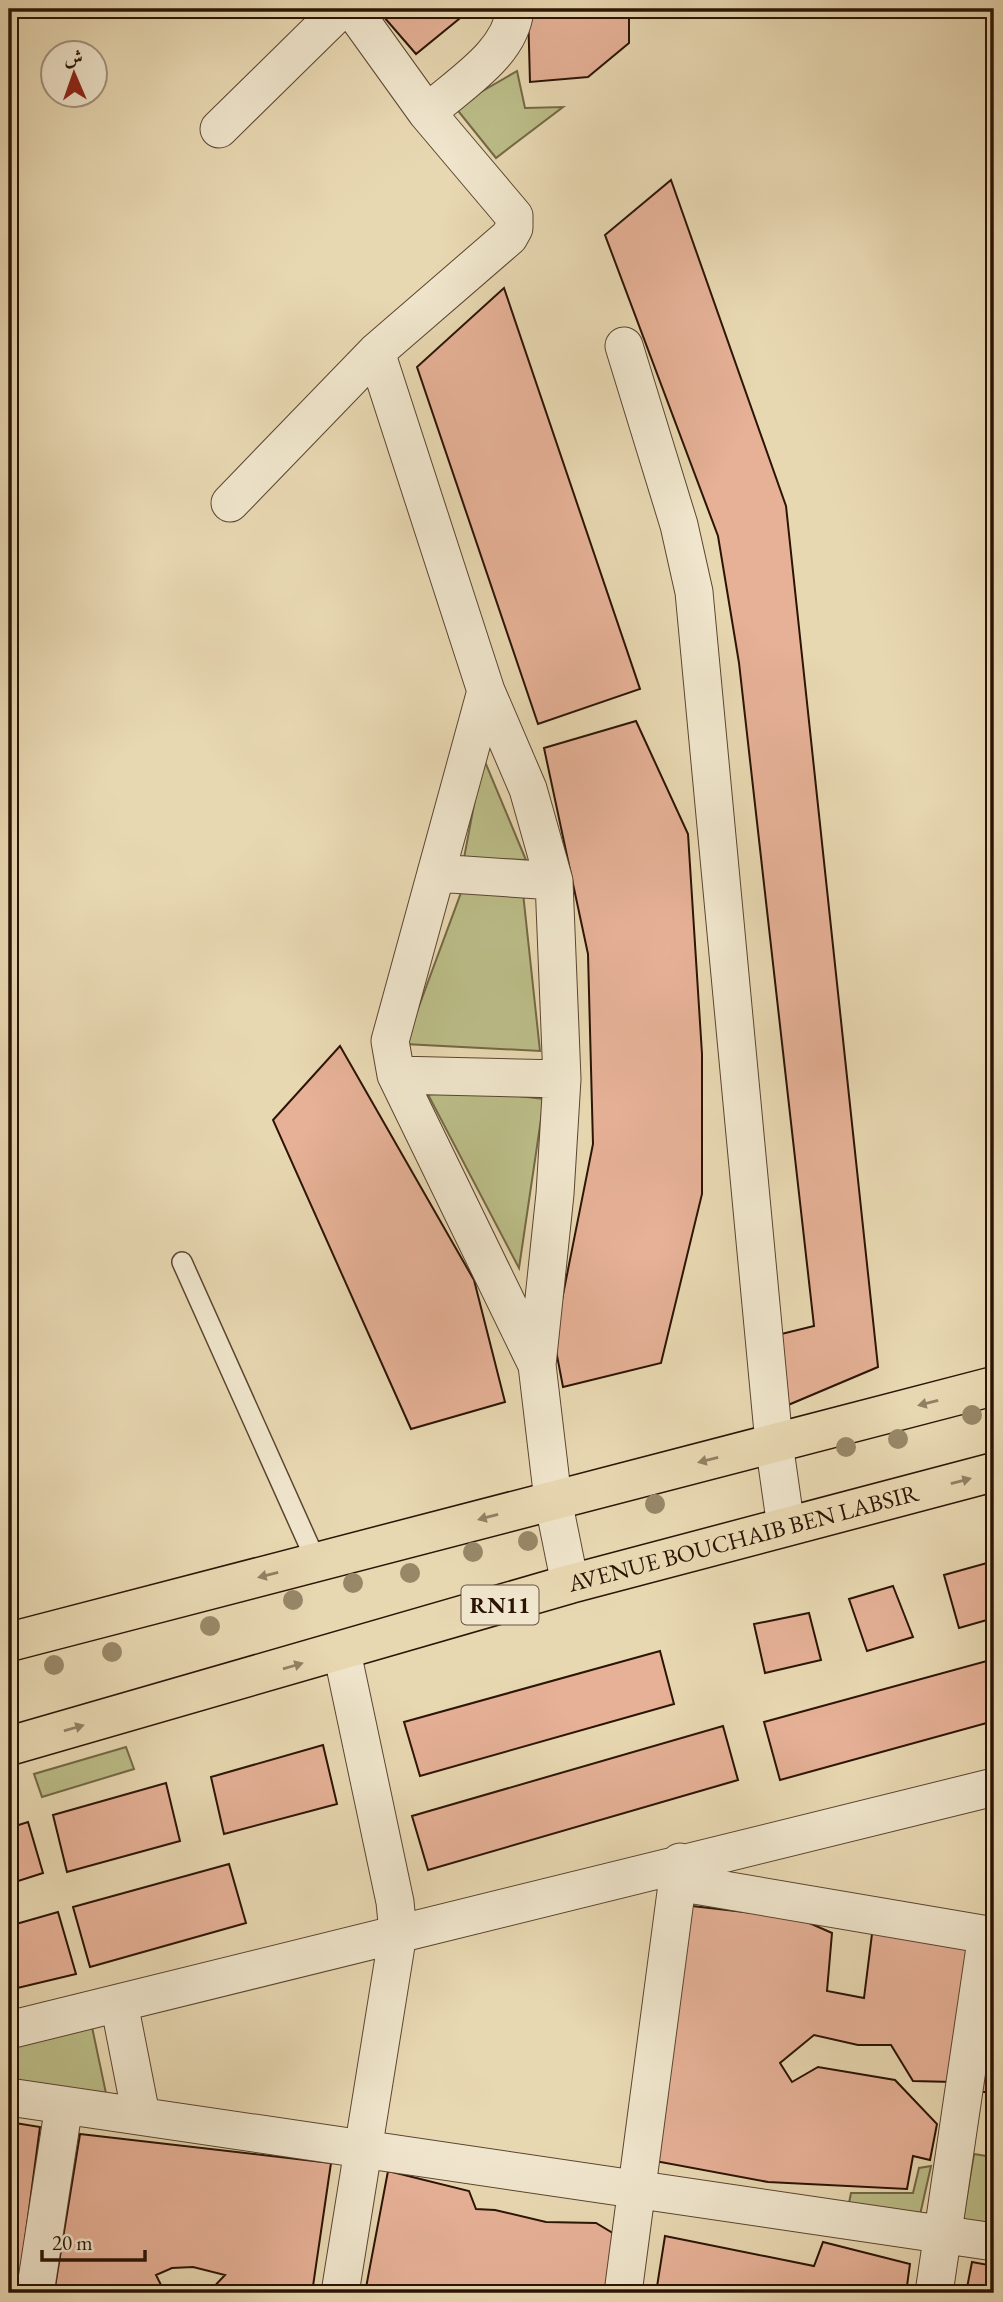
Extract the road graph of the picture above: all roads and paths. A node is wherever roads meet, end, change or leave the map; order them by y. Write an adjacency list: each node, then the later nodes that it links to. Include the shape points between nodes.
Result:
1 (515, 9): 2 (street, via 513,28 498,49)
2 (427, 113): 3 (street, via 358,17 349,11 337,13); 5 (street, via 514,216 514,228)
3 (219, 129)
4 (624, 346): 15 (street, via 679,525 694,592)
5 (376, 352): 6 (street); 7 (street)
6 (230, 503)
7 (486, 691): 8 (street); 9 (street, via 528,789)
8 (436, 873): 9 (street); 10 (street, via 390,1041)
9 (554, 881): 11 (street)
10 (396, 1075): 11 (street); 13 (street)
11 (562, 1079): 13 (street)
12 (182, 1262): 19 (lane)
13 (537, 1366): 17 (street)
14 (994, 1386): 15 (main road, one-way to 15)
15 (774, 1443): 17 (main road, one-way to 17); 18 (street)
16 (994, 1472): 18 (main road, AVENUE BOUCHAIB BEN LABSIR / RN11, one-way to 16)
17 (553, 1500): 19 (main road, one-way to 19); 20 (street)
18 (786, 1527): 20 (main road, AVENUE BOUCHAIB BEN LABSIR / RN11)
19 (317, 1563): 21 (main road, one-way to 21)
20 (570, 1584): 22 (main road, AVENUE BOUCHAIB BEN LABSIR / RN11)
21 (9, 1642)
22 (342, 1652): 23 (main road, AVENUE BOUCHAIB BEN LABSIR / RN11, one-way to 22); 26 (street)
23 (9, 1746)
24 (994, 1787): 25 (street)
25 (678, 1872): 26 (street); 27 (street); 34 (street)
26 (398, 1933): 28 (street); 33 (street)
27 (991, 1935): 35 (street)
28 (119, 2003): 29 (street); 32 (street)
29 (9, 2030)
30 (9, 2097): 31 (street)
31 (64, 2105): 32 (street); 37 (street)
32 (141, 2115): 33 (street)
33 (365, 2149): 34 (street); 38 (street)
34 (637, 2189): 35 (street); 39 (street)
35 (942, 2235): 36 (street); 40 (street)
36 (994, 2242)
37 (36, 2293)
38 (341, 2293)
39 (623, 2293)
40 (934, 2293)

